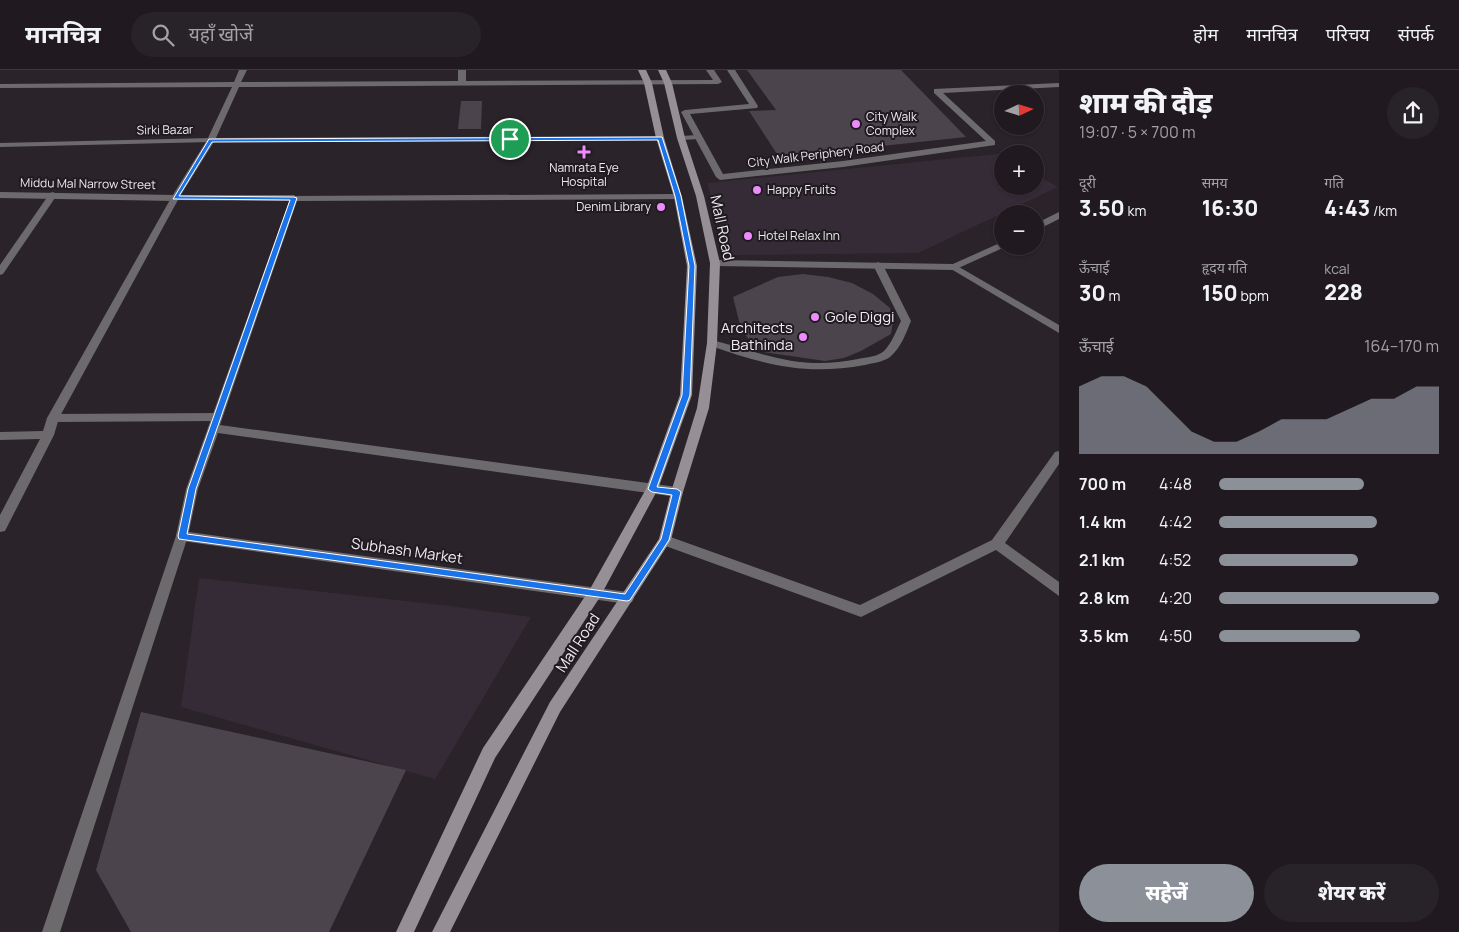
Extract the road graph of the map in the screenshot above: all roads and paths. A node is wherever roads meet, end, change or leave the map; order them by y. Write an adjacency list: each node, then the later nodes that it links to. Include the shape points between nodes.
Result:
1 (243, 70): 9 (street)
2 (462, 70): 10 (street)
3 (642, 70): 7 (main road)
4 (662, 70): 8 (main road, Mall Road)
5 (710, 70): 8 (street, via 718,82)
6 (731, 70): 13 (street, City Walk Periphery Road, via 754,106 685,112)
7 (648, 83): 8 (street); 10 (street); 14 (main road)
8 (668, 83): 15 (main road, Mall Road)
9 (236, 84): 10 (street); 12 (street); 16 (street)
10 (462, 84)
11 (1059, 85): 13 (street, City Walk Periphery Road, via 937,90 992,143 720,177)
12 (0, 86)
13 (697, 137): 15 (street)
14 (660, 138): 16 (street, Sirki Bazar); 20 (main road)
15 (681, 138): 26 (main road, Mall Road, via 700,196)
16 (211, 140): 17 (street, Sirki Bazar); 21 (street)
17 (0, 145)
18 (0, 195): 19 (street, Middu Mal Narrow Street)
19 (53, 195): 21 (street, Middu Mal Narrow Street); 29 (street)
20 (678, 196): 22 (street, Middu Mal Narrow Street); 37 (main road, via 692,266 686,395)
21 (175, 198): 22 (street, Middu Mal Narrow Street); 32 (street)
22 (294, 198): 33 (street)
23 (1059, 215): 24 (street)
24 (1044, 223)
25 (994, 249): 28 (street)
26 (715, 263): 27 (street); 31 (main road, Mall Road)
27 (878, 265): 28 (street); 31 (street, via 906,321 898,339 884,356 851,365 808,367 761,360)
28 (954, 267): 30 (street)
29 (0, 272)
30 (1059, 330)
31 (712, 343): 38 (main road, Mall Road, via 703,408)
32 (53, 418): 33 (street); 35 (street)
33 (215, 422): 37 (street); 40 (street, via 192,489)
34 (0, 436): 35 (street)
35 (48, 436): 39 (street)
36 (1059, 455): 42 (street)
37 (652, 489): 38 (street); 44 (main road)
38 (677, 492): 41 (main road, Mall Road)
39 (0, 527)
40 (182, 536): 44 (street, Subhash Market); 46 (street)
41 (665, 540): 42 (street, via 861,611); 45 (main road, Mall Road)
42 (997, 544): 43 (street)
43 (1059, 590)
44 (595, 593): 45 (street, Subhash Market); 47 (main road, via 490,753)
45 (627, 598): 48 (main road, Mall Road, via 555,708)
46 (51, 932)
47 (405, 932)
48 (441, 932)

